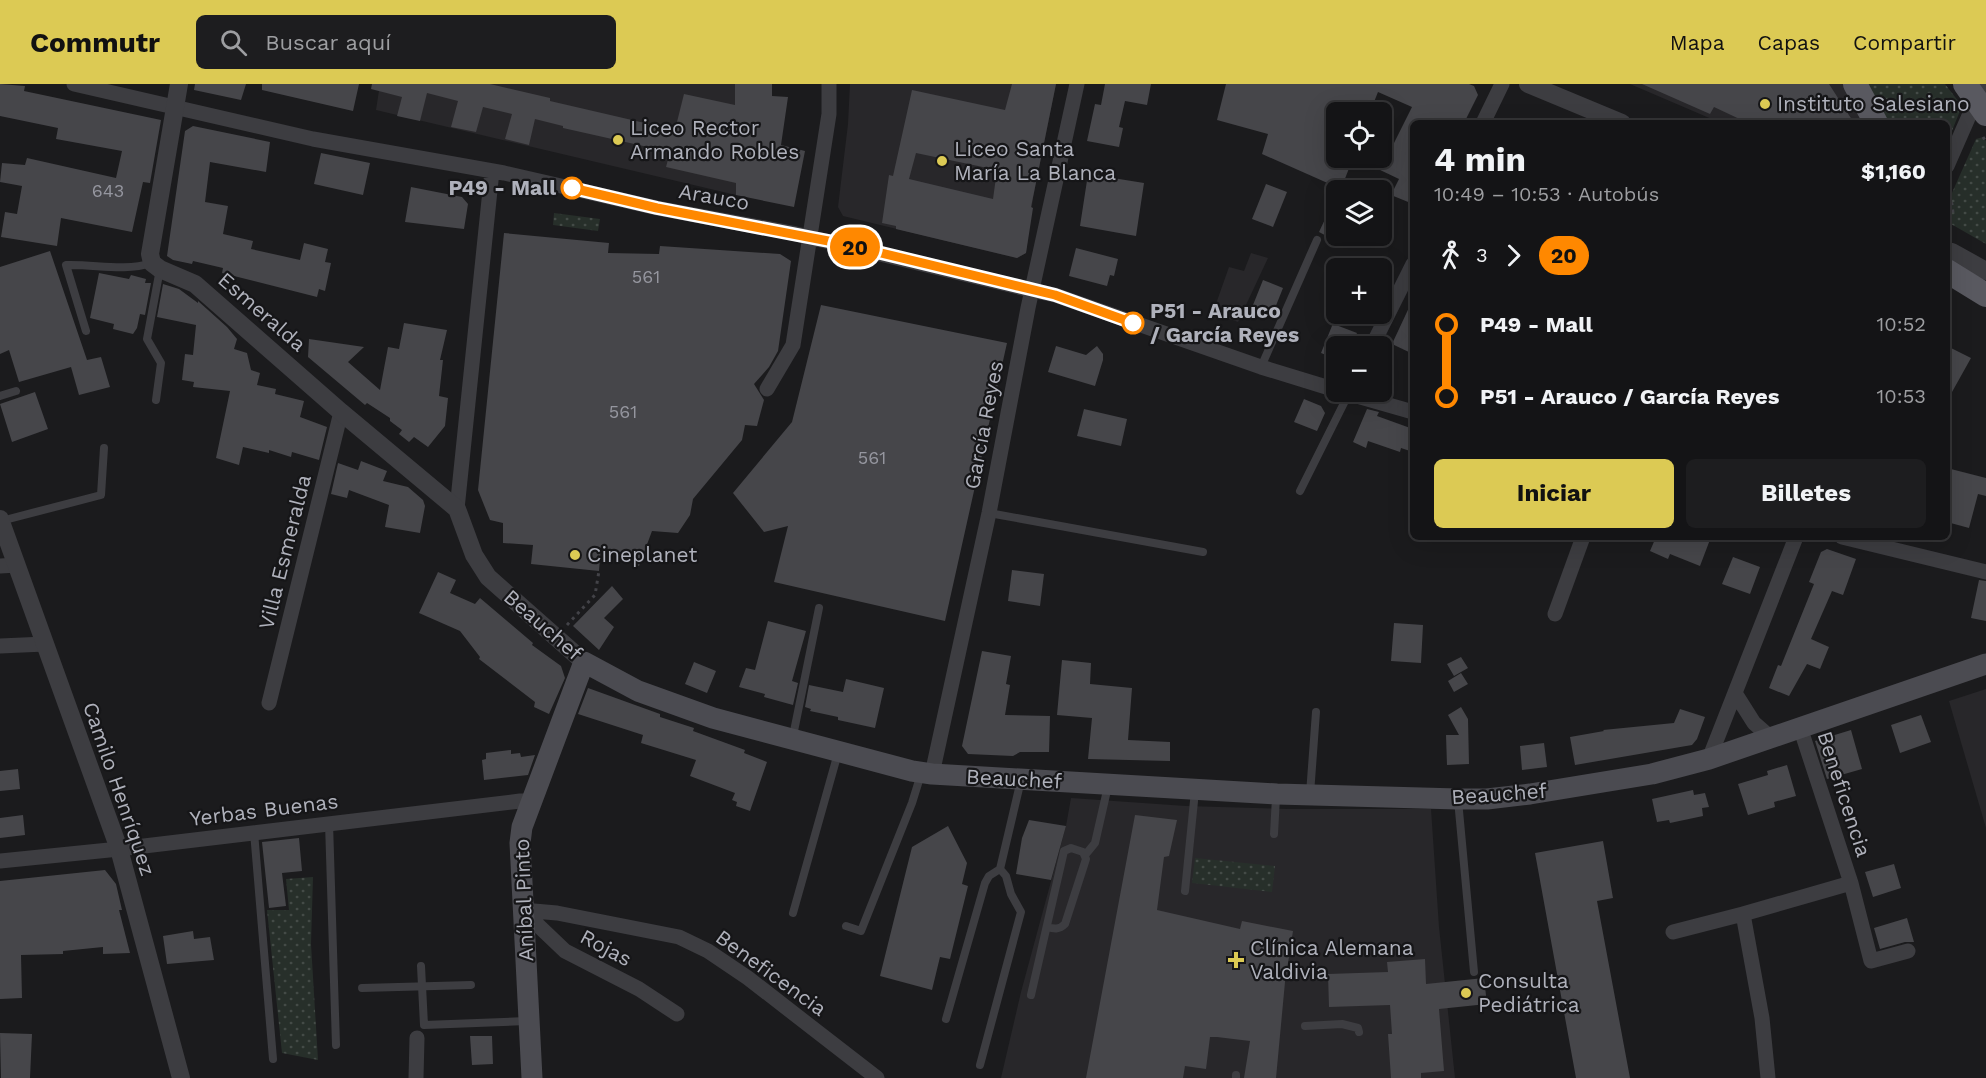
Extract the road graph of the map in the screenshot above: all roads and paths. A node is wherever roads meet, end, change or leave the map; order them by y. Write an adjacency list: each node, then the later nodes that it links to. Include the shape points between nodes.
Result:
1 (74, 84): 9 (street, Arauco)
2 (179, 84): 9 (street)
3 (829, 84): 18 (street, via 829,114)
4 (1077, 84): 25 (street, García Reyes)
5 (1502, 84): 10 (street)
6 (1528, 84): 11 (street)
7 (1855, 84): 12 (main road)
8 (1978, 104): 13 (path); 14 (street)
9 (175, 107): 15 (street, Arauco, via 314,139); 21 (street, via 150,254)
10 (1484, 120)
11 (1615, 120)
12 (1874, 120)
13 (1986, 142)
14 (1950, 160)
15 (492, 171): 18 (street, Arauco); 41 (street, Beauchef)
16 (1950, 201): 17 (path)
17 (1953, 213)
18 (809, 237): 25 (street, Arauco); 31 (street, via 793,345)
19 (1317, 240): 29 (lane)
20 (1950, 252): 23 (street)
21 (156, 266): 27 (lane, via 126,269 66,265); 34 (lane, via 147,339 161,363); 38 (street, Esmeralda, via 195,284)
22 (1410, 270): 28 (street)
23 (1986, 271)
24 (1950, 273): 26 (main road)
25 (1031, 290): 29 (street, Arauco); 42 (street, García Reyes)
26 (1986, 296)
27 (86, 331)
28 (1377, 336)
29 (1261, 367): 30 (street, Arauco)
30 (1326, 386)
31 (767, 390)
32 (16, 391): 33 (lane)
33 (0, 396)
34 (156, 400)
35 (1340, 402): 40 (lane)
36 (1379, 402): 37 (street, Arauco)
37 (1410, 411)
38 (341, 412): 41 (street, Esmeralda); 59 (street, Villa Esmeralda)
39 (104, 448): 43 (lane, via 101,495)
40 (1300, 491)
41 (457, 509): 56 (street, Beauchef, via 474,555 488,577)
42 (989, 513): 47 (lane); 66 (street, García Reyes)
43 (0, 520): 48 (street, Camilo Henríquez)
44 (1582, 540): 52 (street)
45 (1795, 540): 58 (street)
46 (1854, 540): 50 (street)
47 (1203, 552)
48 (9, 566): 54 (street, Camilo Henríquez)
49 (599, 571): 53 (path, via 595,595)
50 (1986, 572)
51 (819, 608): 63 (lane)
52 (1555, 614)
53 (566, 626)
54 (45, 644): 55 (street); 77 (street, Camilo Henríquez)
55 (0, 645)
56 (584, 662): 63 (main road, Beauchef, via 638,692 713,718); 73 (main road, Aníbal Pinto)
57 (1986, 664): 61 (main road, Beauchef)
58 (1735, 693): 62 (street, via 1754,723); 65 (street)
59 (269, 703)
60 (1316, 712): 71 (lane)
61 (1800, 727): 62 (main road, Beauchef); 81 (street, Beneficencia)
62 (1770, 737): 65 (main road, Beauchef)
63 (792, 738): 64 (main road, Beauchef)
64 (839, 752): 66 (main road, Beauchef); 84 (lane)
65 (1709, 759): 72 (main road, Beauchef, via 1652,774 1530,794)
66 (927, 773): 67 (main road, Beauchef); 86 (lane, via 861,931)
67 (1022, 780): 68 (main road, Beauchef); 80 (lane)
68 (1108, 785): 69 (main road, Beauchef); 78 (lane, via 1095,843)
69 (1196, 790): 70 (main road, Beauchef); 82 (lane)
70 (1276, 794): 71 (main road, Beauchef); 76 (lane)
71 (1310, 795): 72 (main road, Beauchef)
72 (1458, 799): 91 (lane)
73 (532, 801): 74 (street, Yerbas Buenas); 83 (main road, Aníbal Pinto, via 520,843)
74 (329, 823): 75 (street, Yerbas Buenas); 102 (lane)
75 (254, 832): 77 (street, Yerbas Buenas); 103 (lane)
76 (1274, 834)
77 (119, 849): 79 (street, Yerbas Buenas); 105 (street, Camilo Henríquez)
78 (1086, 854): 87 (lane, via 1065,924 1055,929); 87 (lane, via 1071,848 1064,851)
79 (0, 861)
80 (1000, 869): 97 (lane, via 985,883); 104 (lane, via 1021,912)
81 (1851, 883): 85 (street, Beneficencia); 89 (street, via 1871,961)
82 (1185, 891)
83 (522, 910): 96 (street, Rojas, via 565,951 639,989); 98 (main road, Aníbal Pinto); 108 (street, Beneficencia, via 680,937 748,978)
84 (793, 913)
85 (1743, 914): 88 (street, Beneficencia); 109 (street, via 1762,1018)
86 (846, 926)
87 (1047, 927): 95 (lane)
88 (1673, 932)
89 (1908, 951)
90 (422, 966): 93 (lane)
91 (1474, 972)
92 (471, 985): 93 (lane)
93 (422, 986): 94 (lane); 98 (lane, via 424,1025)
94 (363, 988)
95 (1031, 994)
96 (676, 1014)
97 (946, 1020)
98 (529, 1021): 107 (main road, Aníbal Pinto)
99 (1305, 1026): 100 (lane, via 1347,1025)
100 (1359, 1032)
101 (417, 1038): 106 (street)
102 (336, 1045)
103 (273, 1059)
104 (980, 1065)
105 (181, 1078)
106 (416, 1078)
107 (532, 1078)
108 (877, 1078)
109 (1768, 1078)

